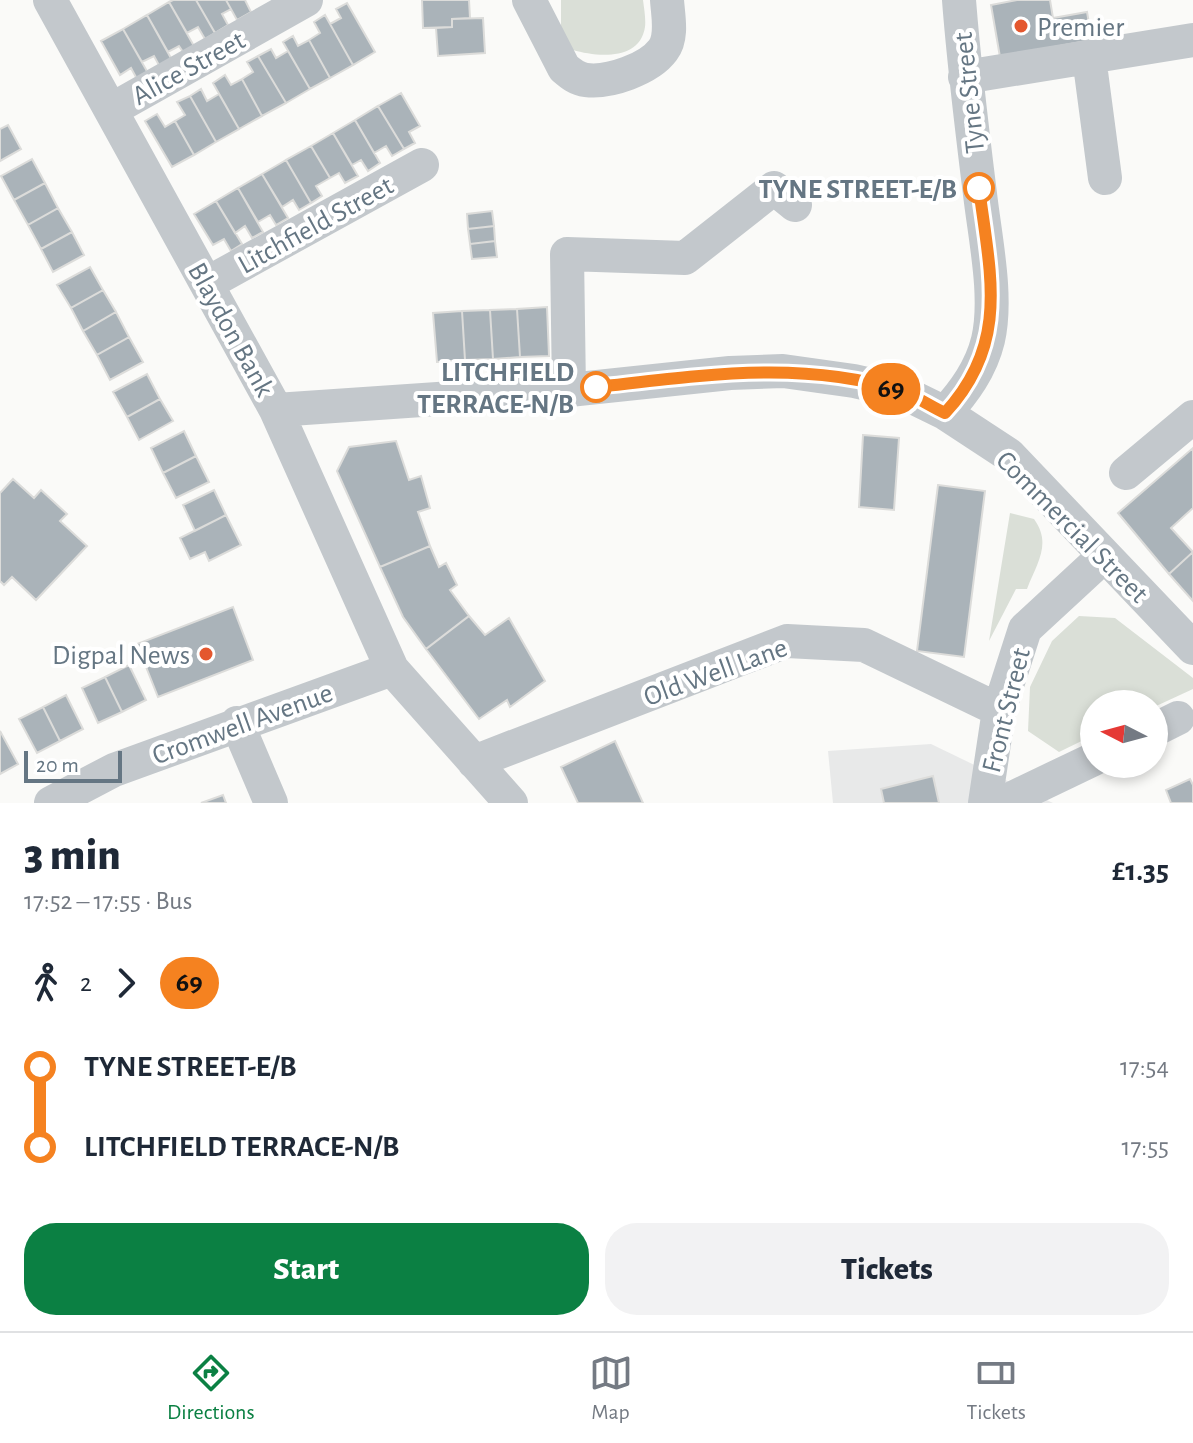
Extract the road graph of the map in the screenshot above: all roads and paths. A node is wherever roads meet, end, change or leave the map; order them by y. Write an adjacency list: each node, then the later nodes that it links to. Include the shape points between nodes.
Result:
1 (50, 0): 9 (street, Blaydon Bank)
2 (306, 0): 9 (street, Alice Street)
3 (529, 0): 4 (street, via 564,68 587,80 617,77 664,50 669,34)
4 (667, 0)
5 (959, 0): 8 (street, Tyne Street)
6 (1193, 40): 7 (street)
7 (1089, 57): 8 (street); 11 (street)
8 (965, 77): 16 (street, Tyne Street, via 990,271 990,309 988,340 974,374)
9 (111, 110): 13 (street, Blaydon Bank)
10 (422, 165): 13 (street, Litchfield Street)
11 (1105, 178)
12 (795, 205): 14 (street, via 774,188 685,258 567,254)
13 (208, 283): 15 (street, Blaydon Bank)
14 (569, 390): 15 (street, Commercial Street); 16 (street, Commercial Street, via 783,371 902,392)
15 (276, 410): 21 (street, Blaydon Bank)
16 (945, 413): 19 (street, Commercial Street, via 1009,455)
17 (1193, 417): 18 (street)
18 (1126, 473)
19 (1104, 556): 20 (street, Commercial Street); 22 (street, Front Street, via 1025,629)
20 (1193, 648)
21 (392, 669): 23 (street, Cromwell Avenue); 24 (street, Blaydon Bank)
22 (999, 710): 24 (street, Old Well Lane, via 864,645 787,641); 29 (street, Front Street)
23 (237, 723): 26 (street, Cromwell Avenue, via 114,770); 27 (street)
24 (474, 762): 28 (street, Blaydon Bank)
25 (1080, 766): 30 (street)
26 (51, 803)
27 (271, 803)
28 (511, 803)
29 (985, 803)
30 (1002, 803)

